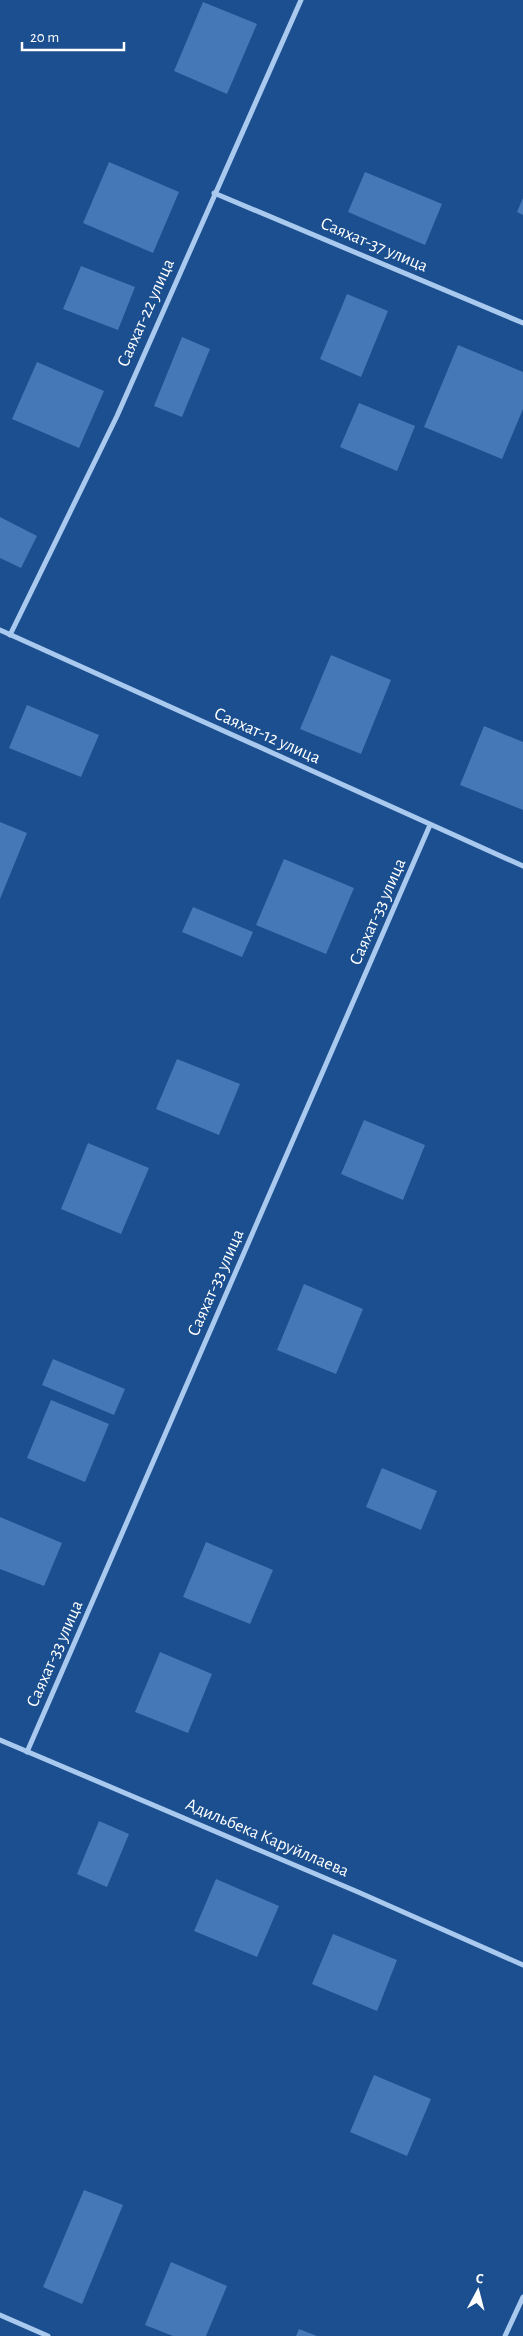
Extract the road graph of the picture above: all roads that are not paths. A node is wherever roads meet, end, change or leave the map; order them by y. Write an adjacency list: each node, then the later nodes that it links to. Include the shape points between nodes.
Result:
1 (301, 0): 2 (street, Саяхат-22 улица)
2 (214, 193): 3 (street, Саяхат-37 улица); 5 (street, Саяхат-22 улица, via 117,416)
3 (523, 322)
4 (0, 630): 5 (street, Саяхат-12 улица)
5 (10, 635): 6 (street, Саяхат-12 улица)
6 (430, 825): 7 (street, Саяхат-12 улица); 9 (street, Саяхат-33 улица)
7 (523, 866)
8 (0, 1740): 9 (street, Адильбека Каруйллаева)
9 (28, 1752): 10 (street, Адильбека Каруйллаева)
10 (523, 1965)
11 (523, 2297): 14 (street)
12 (0, 2315): 13 (street)
13 (48, 2336)
14 (505, 2336)

